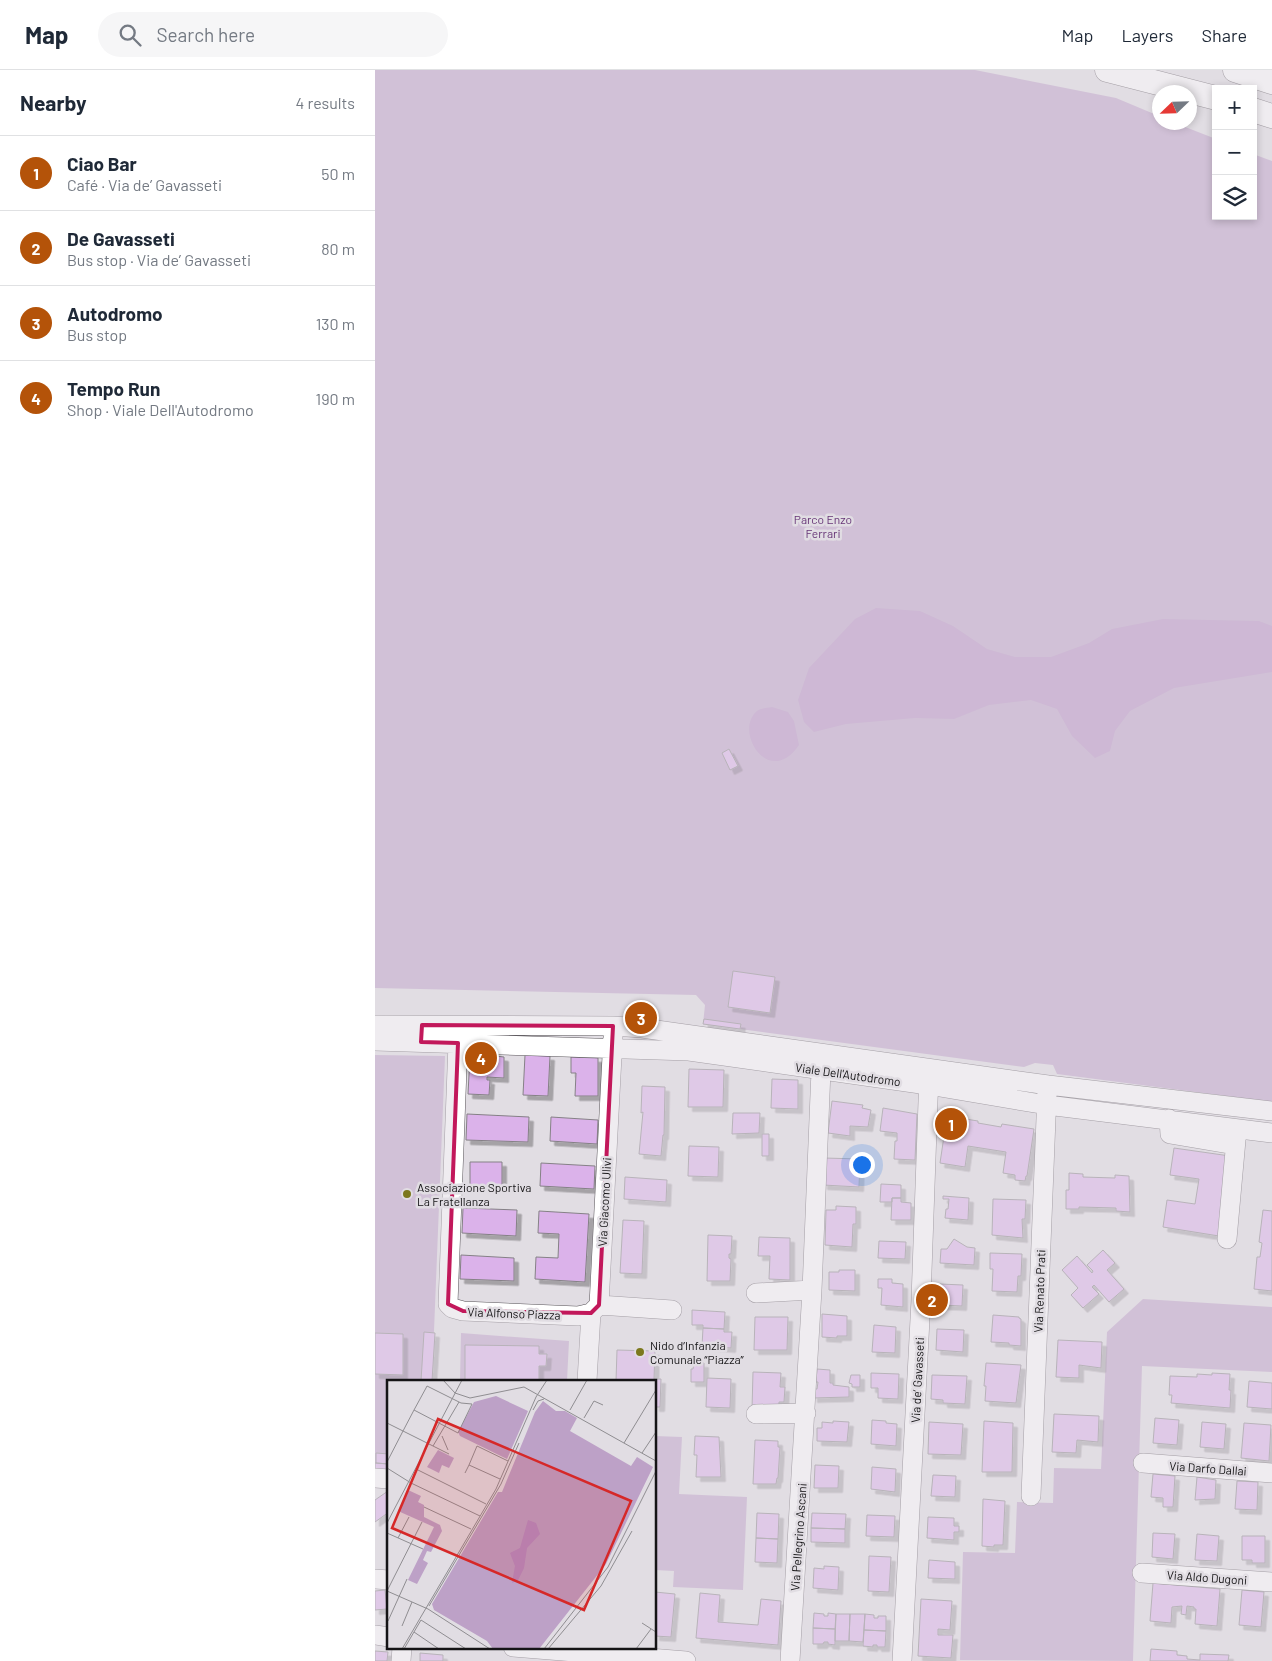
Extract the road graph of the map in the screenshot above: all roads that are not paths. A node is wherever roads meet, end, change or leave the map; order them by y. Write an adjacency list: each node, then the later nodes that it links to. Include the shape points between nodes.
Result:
1 (1107, 70): 4 (main road)
2 (1235, 70): 3 (main road)
3 (1272, 82)
4 (1212, 97)
5 (1257, 111): 6 (main road)
6 (1272, 116)
7 (375, 1025): 9 (street, Viale Dell'Autodromo)
8 (613, 1026): 9 (street, Viale Dell'Autodromo); 11 (street, Viale Dell'Autodromo); 13 (street, Via Giacomo Ulivi)
9 (421, 1033): 10 (street, Viale Dell'Autodromo); 12 (street, Viale Dell'Autodromo)
10 (375, 1042)
11 (689, 1042): 13 (street, Viale Dell'Autodromo); 14 (street, Viale Dell'Autodromo); 15 (street, Viale Dell'Autodromo)
12 (457, 1043): 13 (street, Viale Dell'Autodromo); 24 (street, Via Alfonso Piazza, via 448,1304 463,1311 578,1316)
13 (612, 1048): 24 (street, Via Giacomo Ulivi)
14 (821, 1070): 15 (street, Viale Dell'Autodromo); 22 (street, Via Pellegrino Ascani)
15 (928, 1077): 16 (street, Viale Dell'Autodromo); 17 (street, Viale Dell'Autodromo); 40 (street, Via de’ Gavasseti, via 921,1300)
16 (1047, 1085): 17 (street, Via Renato Prati); 18 (street, Viale Dell'Autodromo)
17 (1047, 1105): 20 (street, Viale Dell'Autodromo, via 1169,1119); 31 (street, Via Renato Prati)
18 (1272, 1111)
19 (1272, 1134): 20 (street, Viale Dell'Autodromo)
20 (1236, 1137): 21 (street)
21 (1227, 1239)
22 (812, 1290): 23 (street); 27 (street, Via Pellegrino Ascani)
23 (756, 1293)
24 (595, 1309): 25 (street); 26 (street, Via Giacomo Ulivi)
25 (672, 1310)
26 (587, 1380)
27 (806, 1413): 28 (street); 39 (street, Via Pellegrino Ascani)
28 (756, 1414)
29 (1143, 1463): 30 (street, Via Darfo Dallai)
30 (1272, 1473)
31 (1031, 1496)
32 (1141, 1572): 33 (street, Via Aldo Dugoni)
33 (1272, 1582)
34 (402, 1648): 37 (street)
35 (522, 1648): 36 (street)
36 (575, 1654): 38 (street)
37 (401, 1661)
38 (686, 1661)
39 (790, 1661)
40 (902, 1661)

